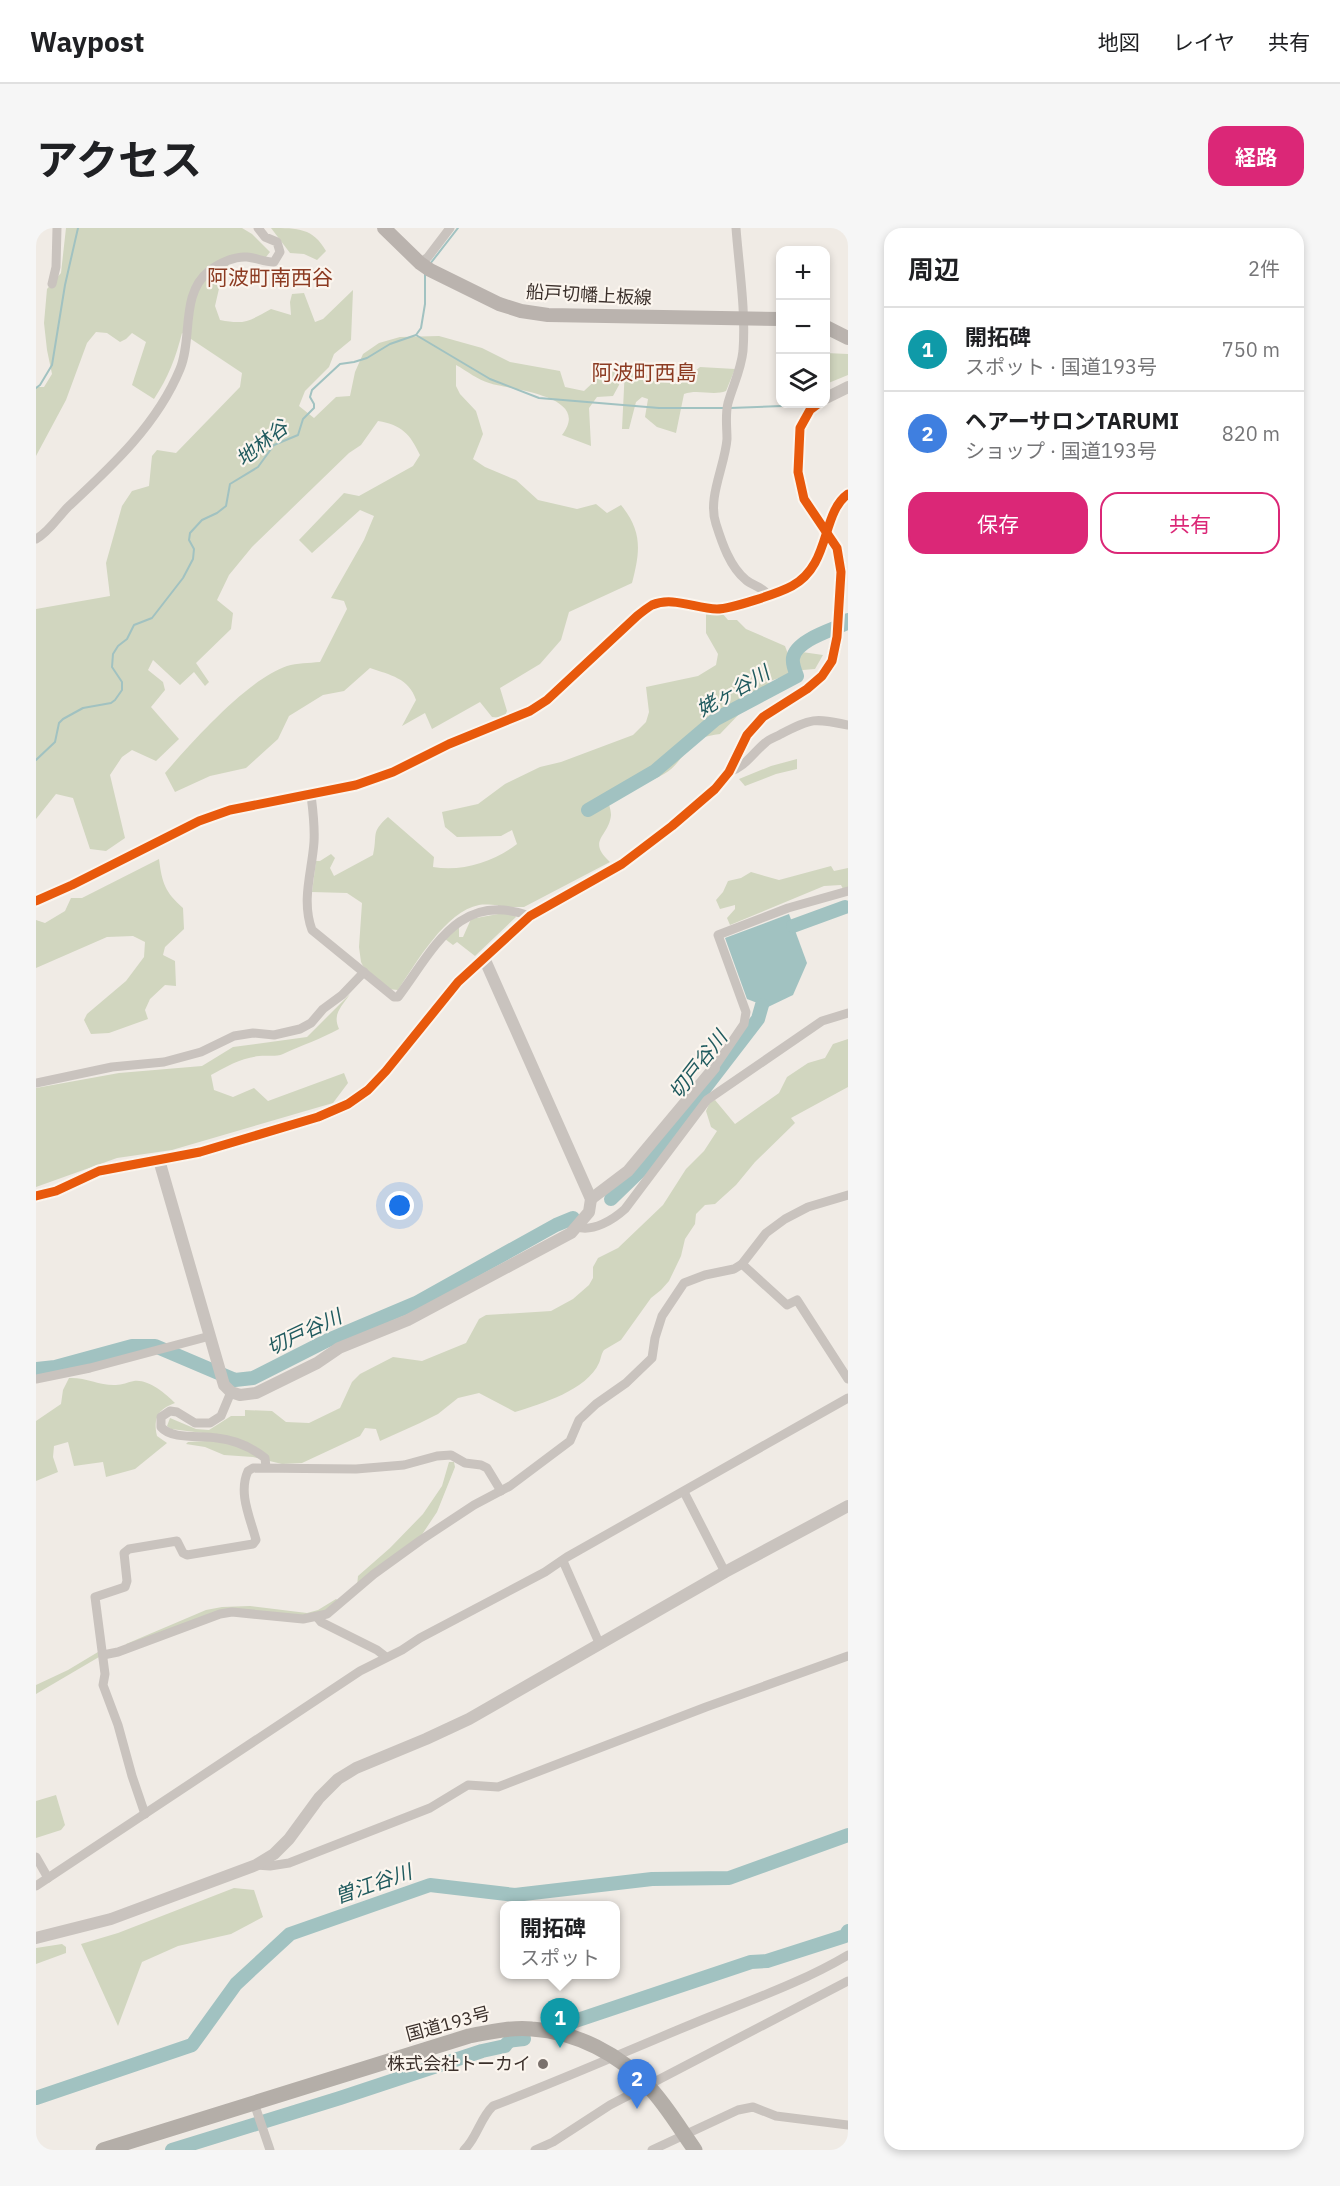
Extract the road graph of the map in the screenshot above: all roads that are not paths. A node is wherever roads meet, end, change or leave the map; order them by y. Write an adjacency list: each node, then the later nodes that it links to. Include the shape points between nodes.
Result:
1 (57, 228): 7 (street)
2 (258, 228): 17 (street, via 265,237 277,242 280,252 274,262 234,258 210,270 197,284 181,367 173,386 125,453)
3 (384, 228): 6 (main road, 船戸切幡上板線)
4 (450, 228): 6 (street)
5 (736, 228): 8 (street)
6 (424, 266): 8 (main road, 船戸切幡上板線, via 521,311 548,315)
7 (52, 284)
8 (742, 319): 9 (main road, 船戸切幡上板線); 18 (street, via 743,353 728,403 715,522 726,552 741,576)
9 (776, 319)
10 (830, 329): 11 (main road)
11 (848, 338)
12 (848, 387): 13 (street)
13 (830, 396)
14 (813, 408): 16 (street, via 800,428 798,472 804,499)
15 (848, 494): 16 (street)
16 (827, 531): 18 (street, via 813,568 791,587); 20 (street, via 837,548 841,572 832,661 807,689 763,717 747,735)
17 (36, 539)
18 (768, 595): 21 (street, via 728,609 675,603 652,605 530,711 393,772)
19 (848, 725): 20 (street, via 805,722 766,742 737,770)
20 (729, 772): 24 (street, via 715,789 622,864)
21 (311, 795): 23 (street, via 230,810 199,821); 26 (street, via 314,844 307,917 322,940)
22 (848, 891): 28 (street, via 788,908 718,936 746,1012 744,1024)
23 (36, 901)
24 (530, 916): 25 (street); 26 (street, via 497,909 472,913 441,938 398,997)
25 (484, 958): 30 (street, via 458,982 386,1071 348,1104 308,1120); 33 (street)
26 (364, 972): 29 (street, via 300,1029 274,1035 234,1035 201,1052 164,1062 112,1067)
27 (848, 1013): 34 (street, via 822,1021 707,1100 615,1219 585,1230)
28 (714, 1068): 33 (street, via 628,1171)
29 (36, 1083)
30 (159, 1160): 32 (street, via 99,1171); 36 (street)
31 (848, 1195): 35 (street, via 785,1218 766,1233)
32 (36, 1196)
33 (591, 1199): 34 (street, via 589,1212)
34 (578, 1227): 39 (street, via 408,1320 339,1348 256,1394)
35 (742, 1264): 38 (street, via 787,1305 797,1300); 42 (street, via 684,1283 662,1316 652,1358 579,1420 570,1441)
36 (210, 1336): 37 (street); 39 (street, via 224,1385)
37 (36, 1379)
38 (848, 1379)
39 (231, 1392): 41 (street, via 221,1416 210,1423 195,1423 170,1411 161,1417 161,1427 169,1433 237,1442 265,1458)
40 (848, 1398): 43 (street)
41 (266, 1467): 42 (street, via 356,1470 451,1455 487,1468); 49 (street, via 248,1471 243,1481 256,1540 253,1544 187,1555 177,1541 124,1553 125,1587 95,1597)
42 (501, 1491): 47 (street, via 474,1504 421,1540 327,1614)
43 (684, 1492): 45 (street); 46 (street)
44 (848, 1506): 46 (street)
45 (563, 1561): 48 (street); 51 (street)
46 (725, 1572): 48 (street)
47 (317, 1617): 49 (street, via 220,1614); 51 (street)
48 (600, 1645): 54 (street, via 469,1719 338,1779 289,1839)
49 (104, 1655): 52 (street, via 103,1685)
50 (848, 1656): 54 (street, via 498,1787 468,1785 430,1808 290,1863)
51 (386, 1657): 52 (street)
52 (145, 1814): 55 (street)
53 (36, 1857): 55 (street)
54 (256, 1865): 57 (street, via 111,1919)
55 (48, 1878): 56 (street)
56 (36, 1886)
57 (36, 1938)
58 (848, 1955): 60 (street, via 785,1986)
59 (848, 1981): 61 (street)
60 (613, 2056): 61 (highway, 国道193号); 62 (highway, 国道193号, via 563,2034 502,2030 469,2036); 67 (street, via 494,2106)
61 (649, 2086): 64 (highway, 国道193号); 68 (street)
62 (255, 2107): 65 (highway, 国道193号); 66 (street)
63 (848, 2125): 64 (street, via 776,2116 753,2107 738,2110)
64 (685, 2136): 69 (street); 70 (highway, 国道193号)
65 (103, 2150)
66 (270, 2150)
67 (464, 2150)
68 (535, 2150)
69 (652, 2150)
70 (695, 2150)

